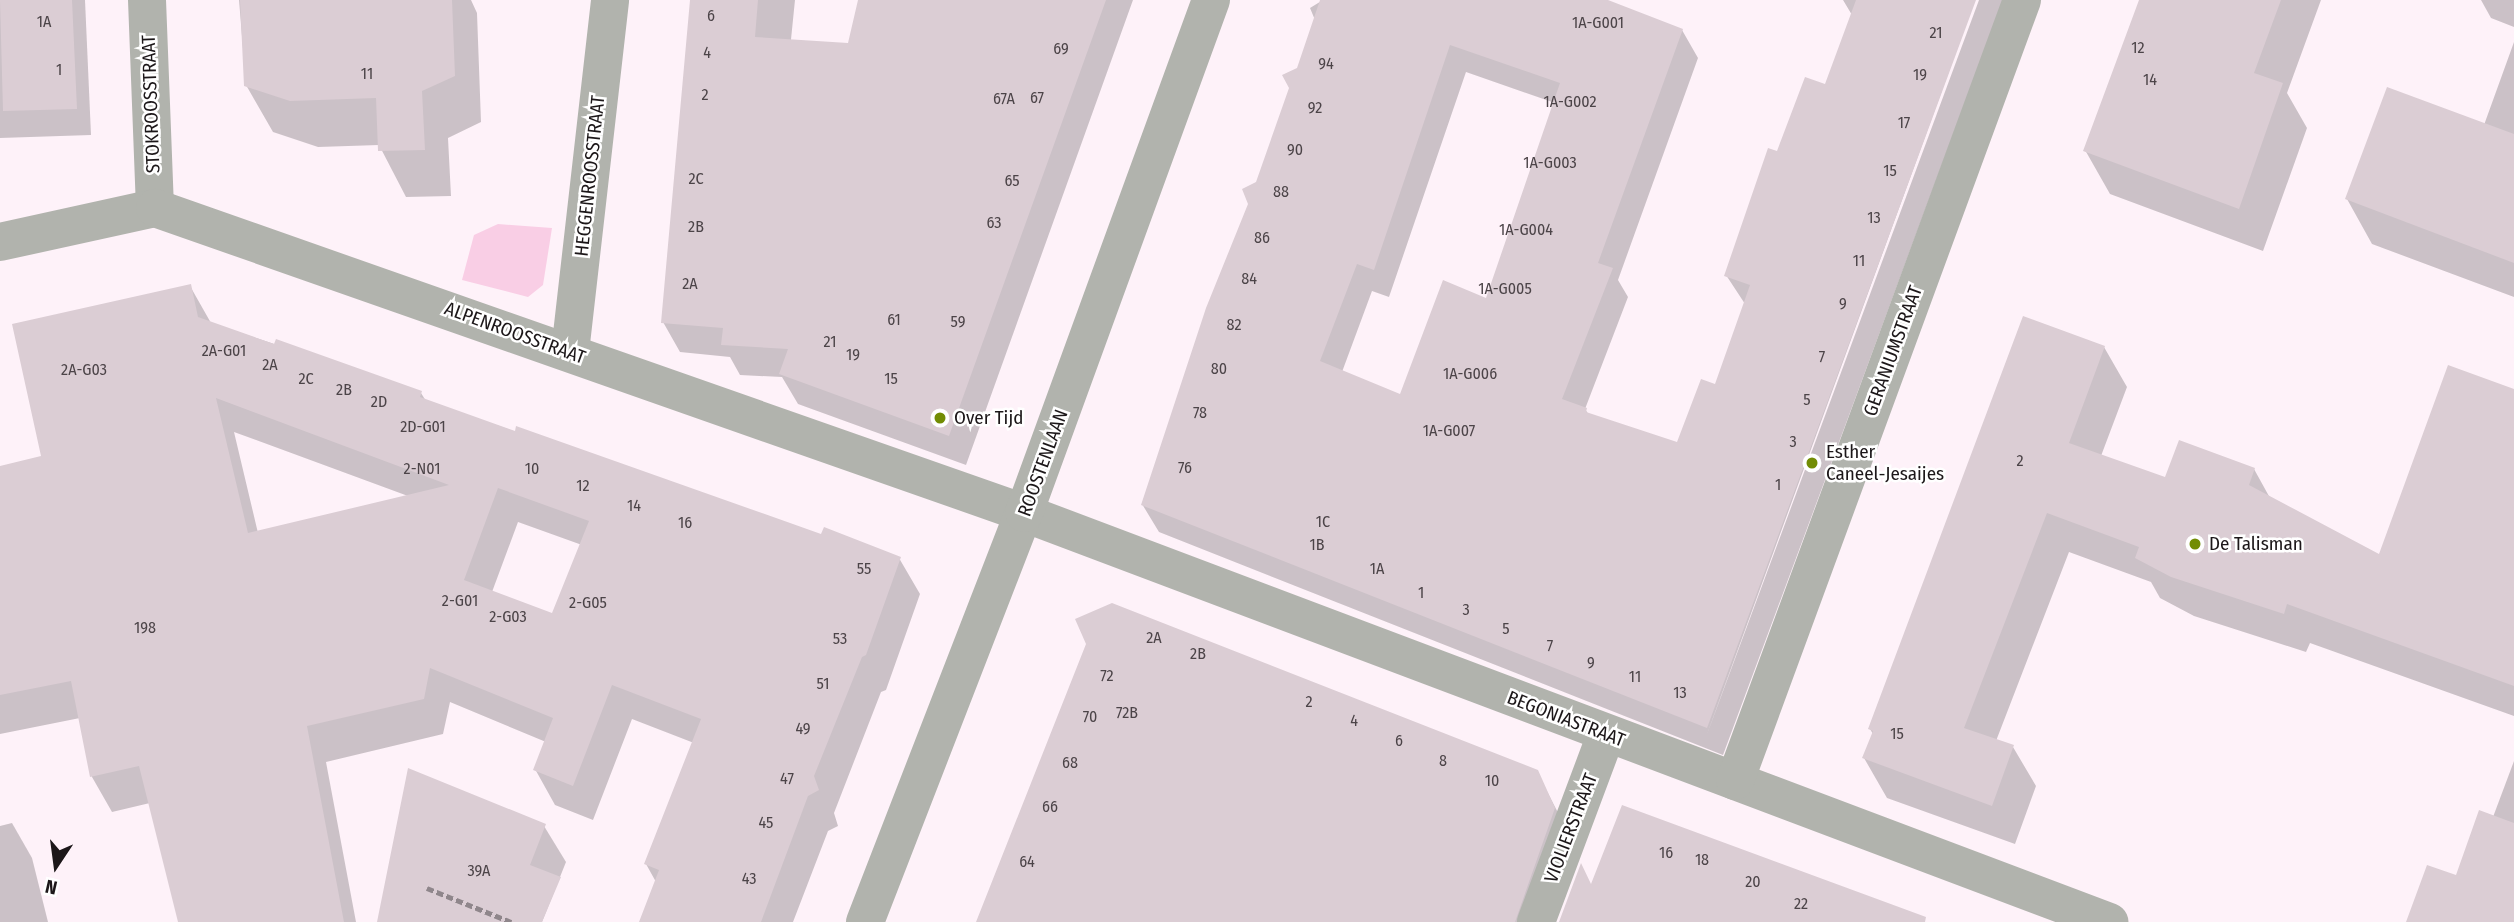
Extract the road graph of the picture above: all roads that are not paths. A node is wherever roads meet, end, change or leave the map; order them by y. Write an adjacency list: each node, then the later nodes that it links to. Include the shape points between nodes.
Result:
1 (147, 0): 5 (street, STOKROOSSTRAAT)
2 (610, 0): 7 (street, HEGGENROOSSTRAAT)
3 (1211, 0): 8 (street, ROOSTENLAAN)
4 (2022, 0): 10 (street, GERANIUMSTRAAT)
5 (155, 208): 6 (street); 7 (street, ALPENROOSSTRAAT)
6 (0, 242)
7 (570, 352): 8 (street, ALPENROOSSTRAAT)
8 (1024, 513): 9 (street, BEGONIASTRAAT); 11 (street, ROOSTENLAAN)
9 (1606, 735): 10 (street, BEGONIASTRAAT); 12 (street, VIOLIERSTRAAT)
10 (1735, 781): 13 (street, BEGONIASTRAAT)
11 (865, 922)
12 (1536, 922)
13 (2109, 922)

